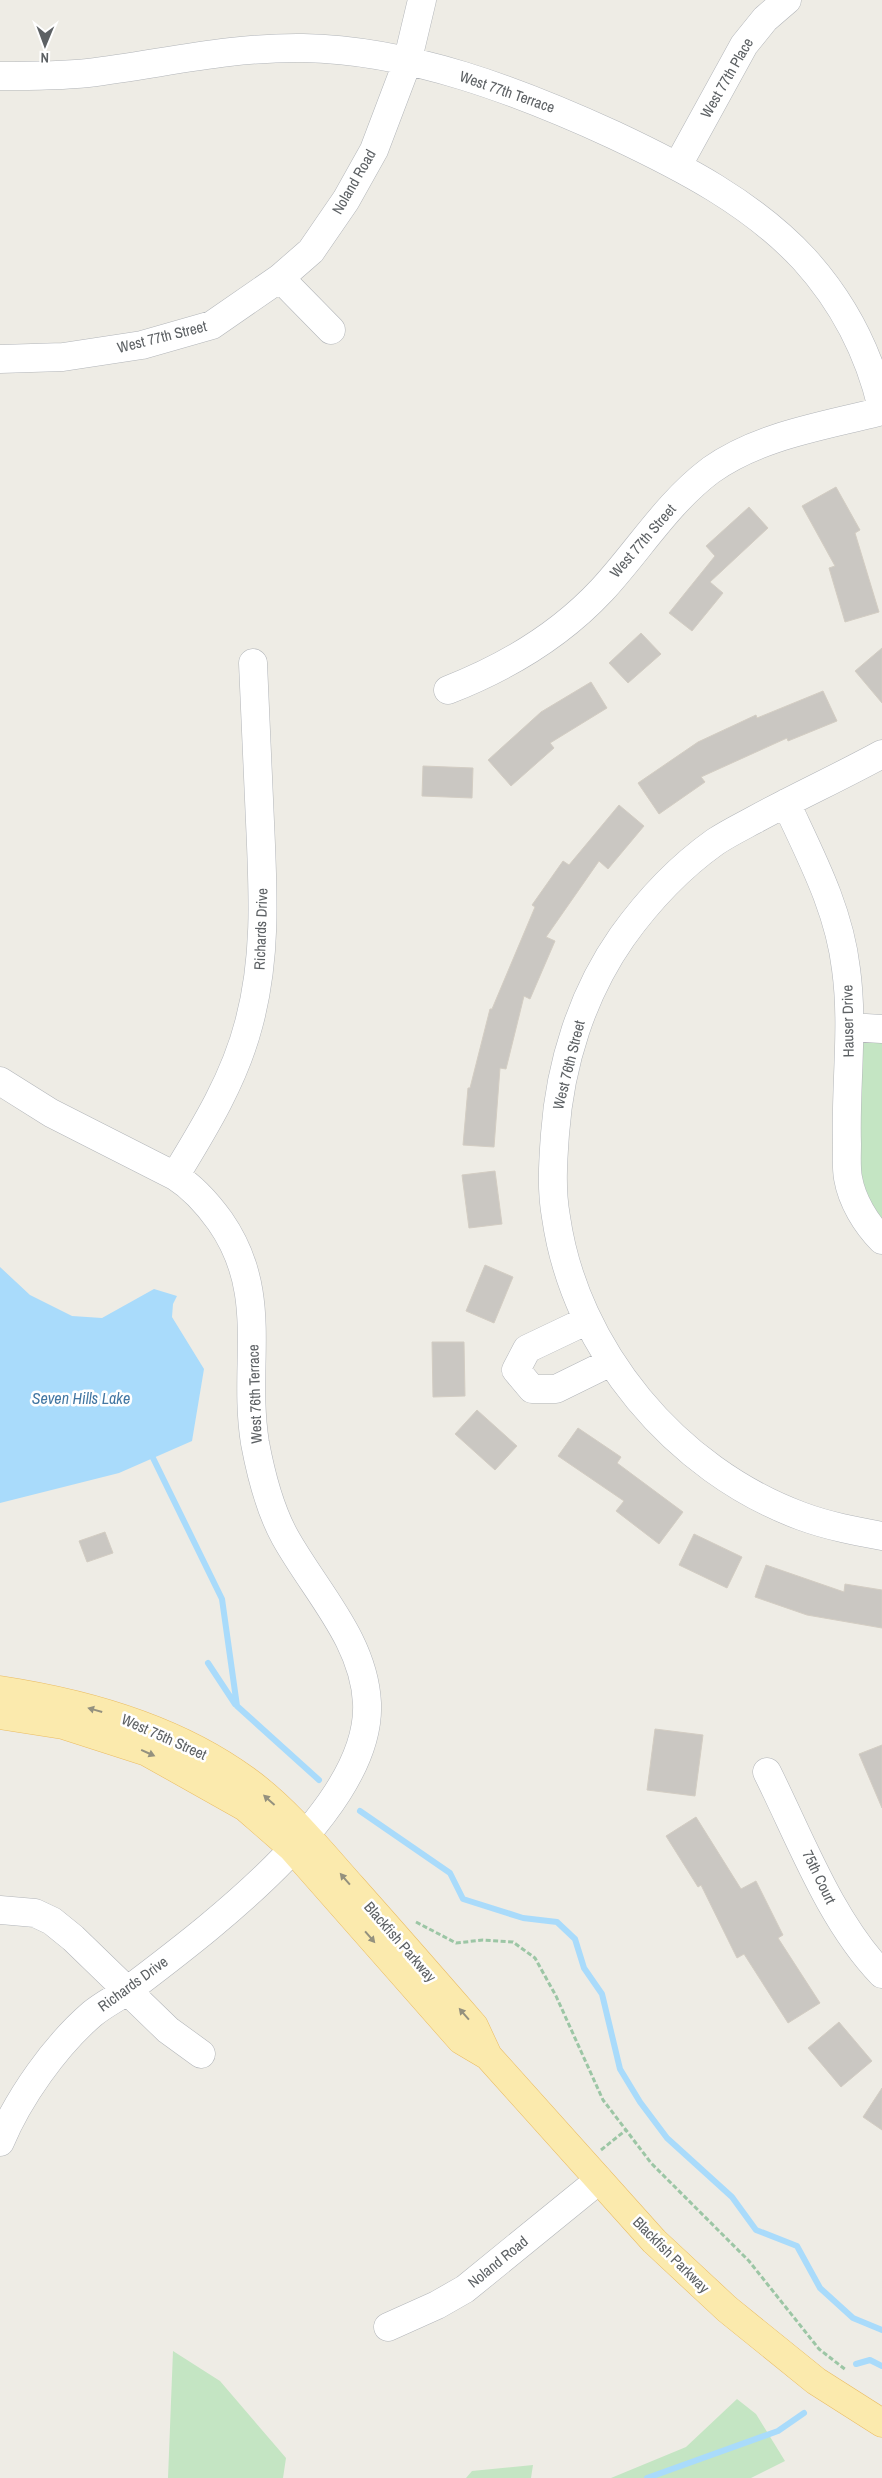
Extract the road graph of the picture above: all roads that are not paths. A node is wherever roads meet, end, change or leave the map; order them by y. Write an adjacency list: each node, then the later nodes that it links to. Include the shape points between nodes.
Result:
1 (422, 0): 3 (street, Noland Road)
2 (787, 0): 5 (street, West 77th Place, via 765,19 744,45)
3 (407, 63): 4 (street, West 77th Terrace, via 359,53 305,48 240,50 88,73); 5 (street, West 77th Terrace, via 496,87 567,114); 6 (street, Noland Road, via 374,150 346,200 311,251)
4 (0, 76)
5 (678, 165): 9 (street, West 77th Terrace, via 764,222 803,258 832,294 856,332)
6 (280, 278): 7 (street); 8 (street, West 77th Street, via 212,325 168,338 64,357)
7 (331, 330)
8 (0, 359)
9 (882, 410): 11 (street, West 77th Street, via 785,436 746,450 712,470 664,513 579,613 546,640 506,665)
10 (253, 663): 17 (street, Richards Drive, via 264,914 260,969 249,1024 225,1088)
11 (448, 690)
12 (882, 754): 13 (street, West 76th Street)
13 (786, 803): 14 (street, Hauser Drive, via 828,894 841,935 847,970); 19 (street, West 76th Street, via 716,841 674,876 623,936 595,983 574,1033 557,1102 552,1176 564,1257)
14 (850, 1027): 15 (street); 18 (street, Hauser Drive, via 846,1113 848,1178 863,1216)
15 (882, 1029)
16 (0, 1081): 17 (street, West 76th Terrace, via 51,1113)
17 (175, 1176): 25 (street, West 76th Terrace, via 207,1203 235,1243 250,1287 253,1428 271,1506 301,1564 355,1650 364,1679 368,1705 365,1737 353,1768 330,1804)
18 (882, 1240)
19 (588, 1320): 20 (street, West 76th Street); 20 (street, via 527,1349 516,1370 532,1389 556,1389)
20 (610, 1362): 21 (street, West 76th Street, via 660,1424 726,1477 801,1516 842,1529)
21 (882, 1536)
22 (0, 1690): 25 (main road, West 75th Street, one-way to 22, via 247,1781 188,1745 94,1709)
23 (0, 1715): 25 (main road, West 75th Street, one-way to 25, via 63,1725 148,1752)
24 (767, 1772): 27 (street, 75th Court, via 838,1916 862,1953)
25 (298, 1841): 28 (street, Richards Drive, via 265,1879); 31 (main road, Blackfish Parkway, via 474,2026 488,2056)
26 (0, 1910): 28 (street, via 35,1914 52,1921)
27 (882, 1974)
28 (128, 1990): 29 (street, via 168,2030); 30 (street, Richards Drive, via 93,2014 47,2063 27,2090)
29 (201, 2054)
30 (0, 2142)
31 (591, 2172): 32 (street, Noland Road, via 465,2289); 33 (main road, Blackfish Parkway, via 654,2240 727,2309 816,2381)
32 (388, 2327)
33 (882, 2423)

